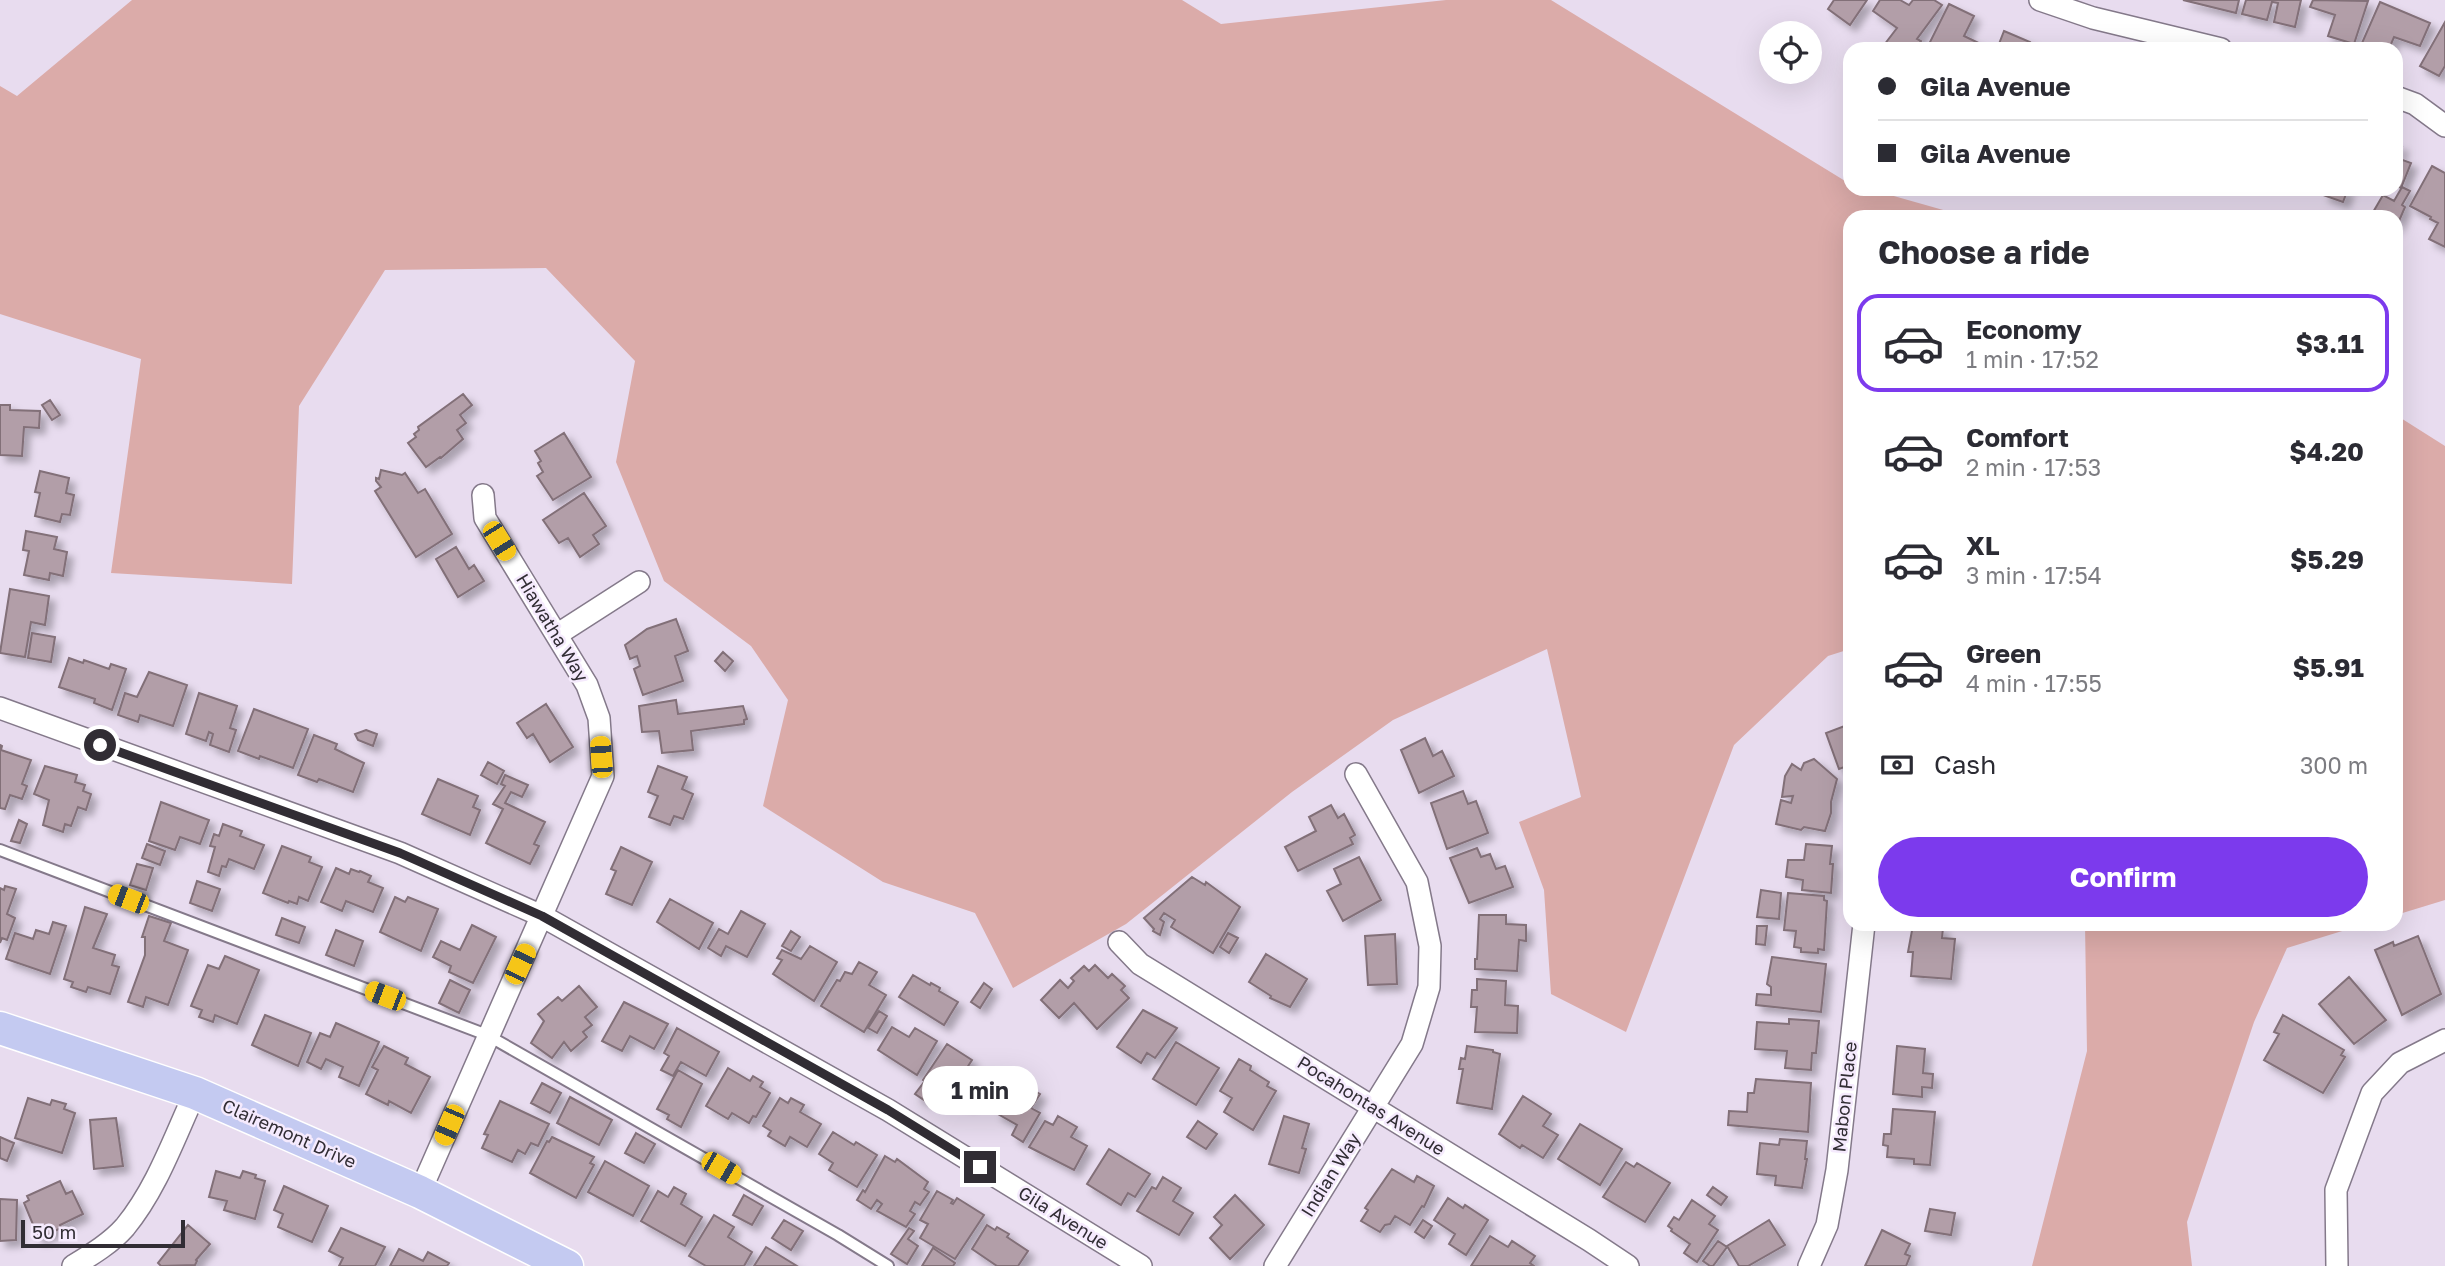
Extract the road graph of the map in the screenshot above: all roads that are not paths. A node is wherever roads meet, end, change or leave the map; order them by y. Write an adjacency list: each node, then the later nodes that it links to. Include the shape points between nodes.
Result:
1 (2040, 0): 2 (street)
2 (2192, 42)
3 (2403, 100): 4 (street)
4 (2445, 126)
5 (484, 495): 7 (street, Hiawatha Way, via 485,518)
6 (639, 582): 7 (street)
7 (558, 634): 11 (street, Hiawatha Way, via 587,685 599,718 603,776)
8 (0, 708): 11 (street, Gila Avenue, via 400,853)
9 (1356, 774): 18 (street, Indian Way, via 1416,882 1430,946 1429,987 1412,1044)
10 (0, 850): 15 (lane)
11 (542, 916): 15 (street, Hiawatha Way); 23 (street, Gila Avenue, via 888,1110)
12 (1863, 931): 26 (street, Mabon Place, via 1837,1170 1827,1225)
13 (1119, 942): 18 (street, Pocahontas Avenue, via 1140,964)
14 (0, 1028): 17 (main road, Clairemont Drive)
15 (487, 1035): 19 (street, Hiawatha Way); 22 (lane)
16 (2445, 1040): 27 (street, via 2400,1063 2372,1093 2336,1190)
17 (195, 1093): 19 (main road, Clairemont Drive); 20 (street, via 151,1188 124,1228)
18 (1372, 1107): 24 (street, Indian Way); 25 (street, Pocahontas Avenue)
19 (420, 1192): 21 (main road, Clairemont Drive)
20 (73, 1266)
21 (567, 1266)
22 (888, 1266)
23 (1141, 1266)
24 (1275, 1266)
25 (1628, 1266)
26 (1809, 1266)
27 (2337, 1266)

